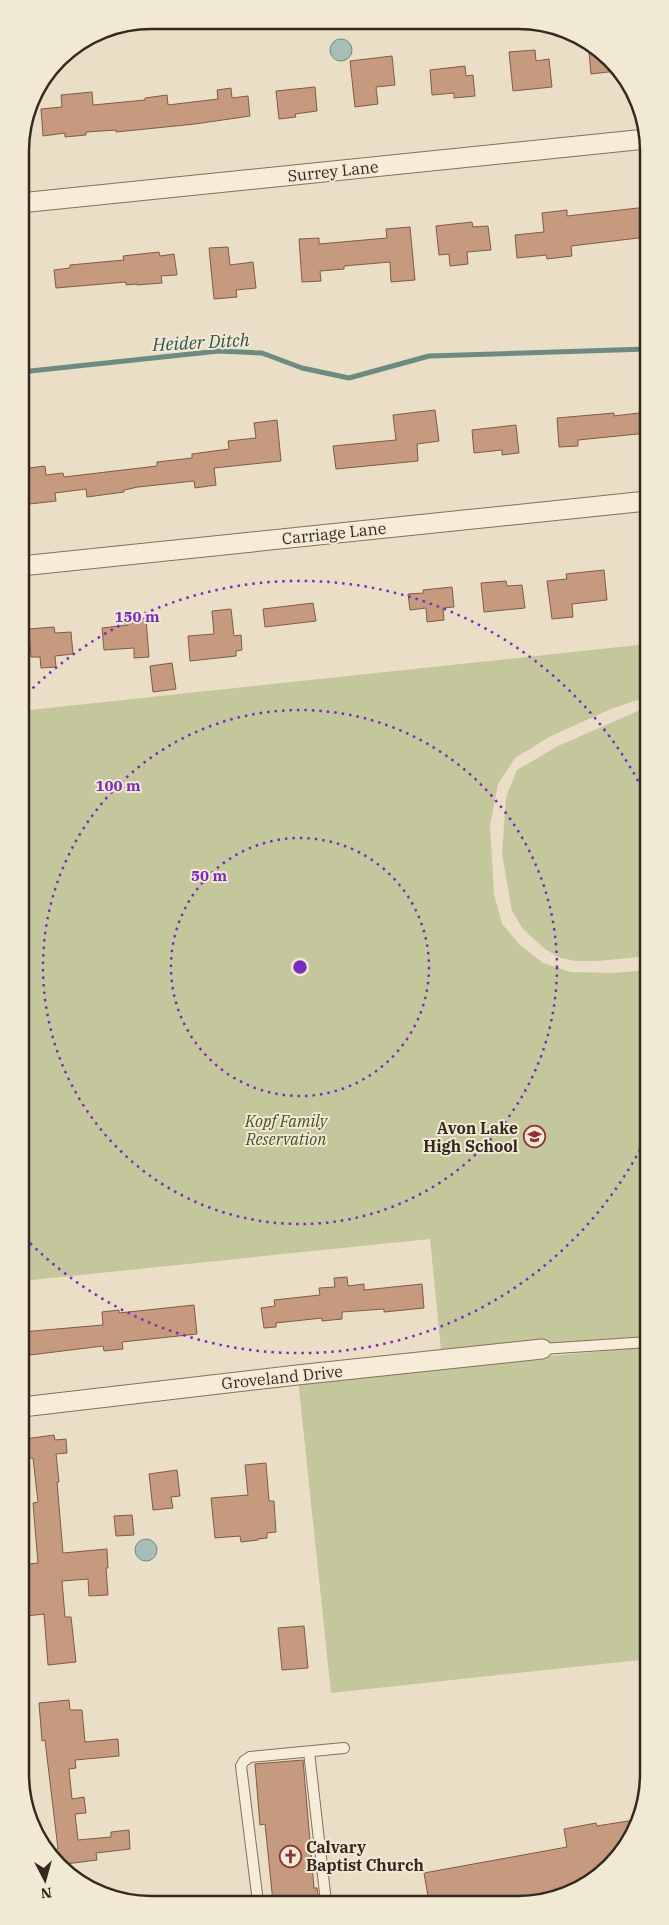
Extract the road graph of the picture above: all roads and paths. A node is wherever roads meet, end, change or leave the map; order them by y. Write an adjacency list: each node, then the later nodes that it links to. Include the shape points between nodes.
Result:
1 (640, 141): 2 (street, Surrey Lane)
2 (29, 202)
3 (640, 502): 4 (street, Carriage Lane)
4 (29, 565)
5 (640, 1343): 6 (lane)
6 (542, 1349): 7 (street, Groveland Drive)
7 (29, 1406)
8 (344, 1748): 9 (lane)
9 (309, 1752): 10 (lane, via 250,1757 241,1766); 11 (lane)
10 (257, 1896)
11 (325, 1896)

